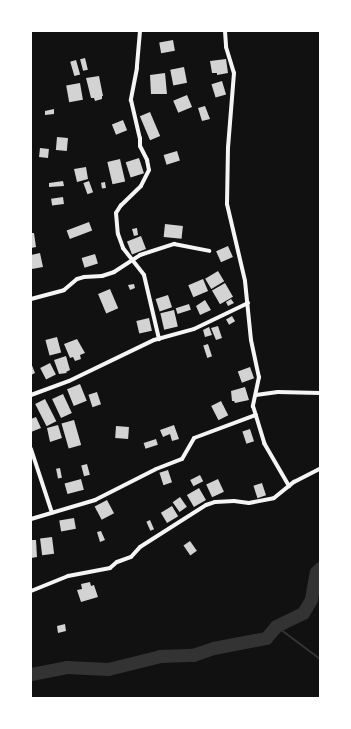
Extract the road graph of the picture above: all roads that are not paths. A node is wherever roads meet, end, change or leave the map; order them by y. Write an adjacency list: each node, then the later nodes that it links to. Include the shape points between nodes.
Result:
1 (140, 31): 4 (street, via 131,100 140,146 149,170 140,186 116,213 118,234 123,248)
2 (225, 31): 6 (street, via 226,47 234,73 226,204)
3 (209, 251): 4 (street, via 174,244 152,250)
4 (132, 260): 5 (street, via 114,272 102,276 84,276 64,290); 7 (street, via 144,275)
5 (31, 299)
6 (248, 303): 7 (street, via 194,329); 10 (street, via 251,340 259,377)
7 (159, 339): 9 (street, via 69,381)
8 (320, 393): 10 (street, via 278,392)
9 (31, 395)
10 (256, 395): 11 (street, via 253,406)
11 (256, 415): 14 (street, via 264,443); 15 (street, via 194,438 182,459 156,469 95,500)
12 (31, 449): 15 (street)
13 (320, 470): 14 (street)
14 (289, 486): 17 (street, via 274,498 262,501 215,502 206,505 140,547 131,557 117,562 110,568 68,576)
15 (52, 513): 16 (street)
16 (31, 519)
17 (31, 591)

